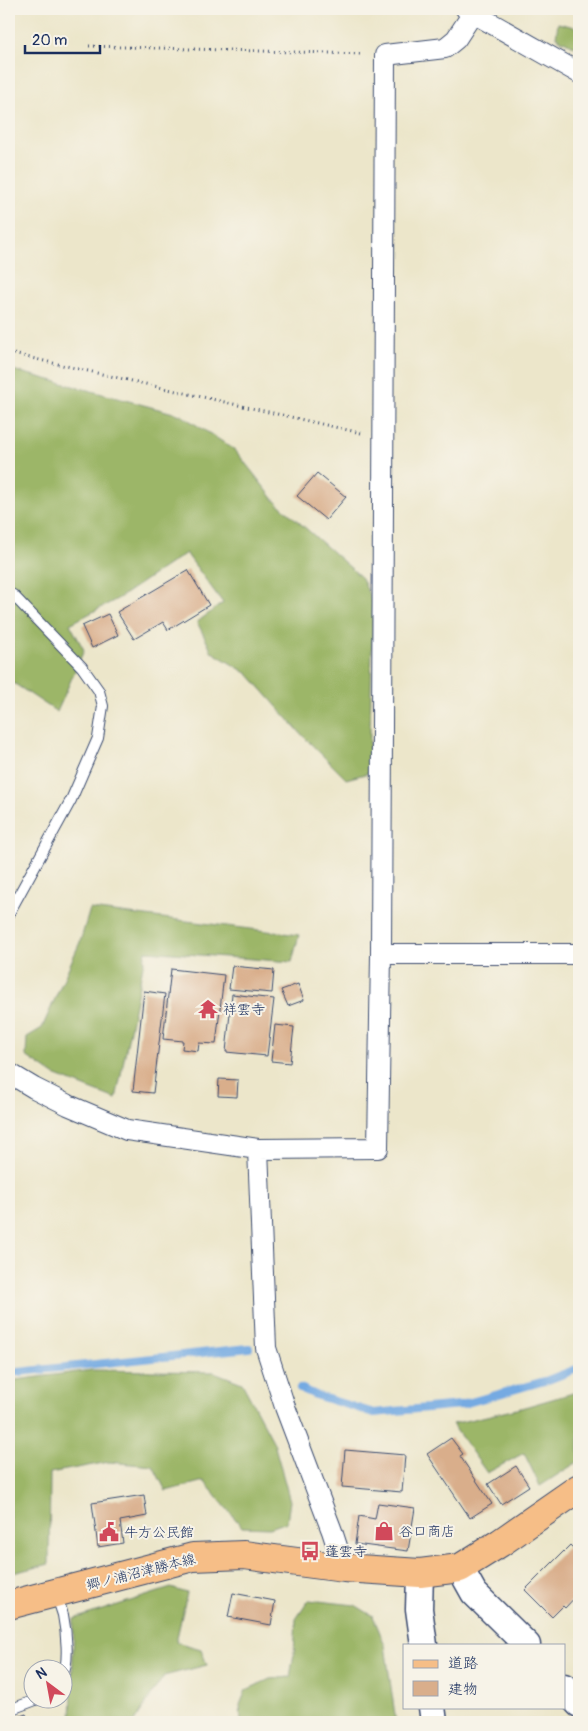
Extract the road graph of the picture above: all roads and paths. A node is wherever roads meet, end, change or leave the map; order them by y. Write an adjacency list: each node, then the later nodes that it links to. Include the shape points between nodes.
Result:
1 (470, 11): 3 (street, via 456,39 445,48); 4 (street)
2 (89, 46): 3 (path)
3 (385, 54): 6 (street)
4 (579, 73)
5 (9, 353): 6 (path)
6 (383, 438): 9 (street)
7 (9, 593): 8 (lane, via 82,667 99,691 103,706 98,738 71,800)
8 (9, 913)
9 (381, 954): 10 (street); 12 (street, via 378,1148)
10 (579, 954)
11 (9, 1073): 12 (street, via 68,1105 127,1130)
12 (258, 1149): 14 (street, via 266,1348)
13 (579, 1488): 15 (main road, 郷ノ浦沼津勝本線)
14 (344, 1568): 16 (main road, 郷ノ浦沼津勝本線); 17 (main road, 郷ノ浦沼津勝本線, via 244,1555 193,1557)
15 (460, 1568): 16 (main road, 郷ノ浦沼津勝本線); 20 (street, via 474,1593)
16 (420, 1573): 19 (street, via 419,1610)
17 (55, 1593): 18 (main road, 郷ノ浦沼津勝本線); 21 (lane, via 63,1615)
18 (9, 1605)
19 (424, 1644)
20 (526, 1644)
21 (67, 1658)
22 (566, 1689): 23 (street)
23 (579, 1704)
24 (22, 1705): 26 (lane)
25 (432, 1708): 27 (street)
26 (9, 1710)
27 (434, 1722)

